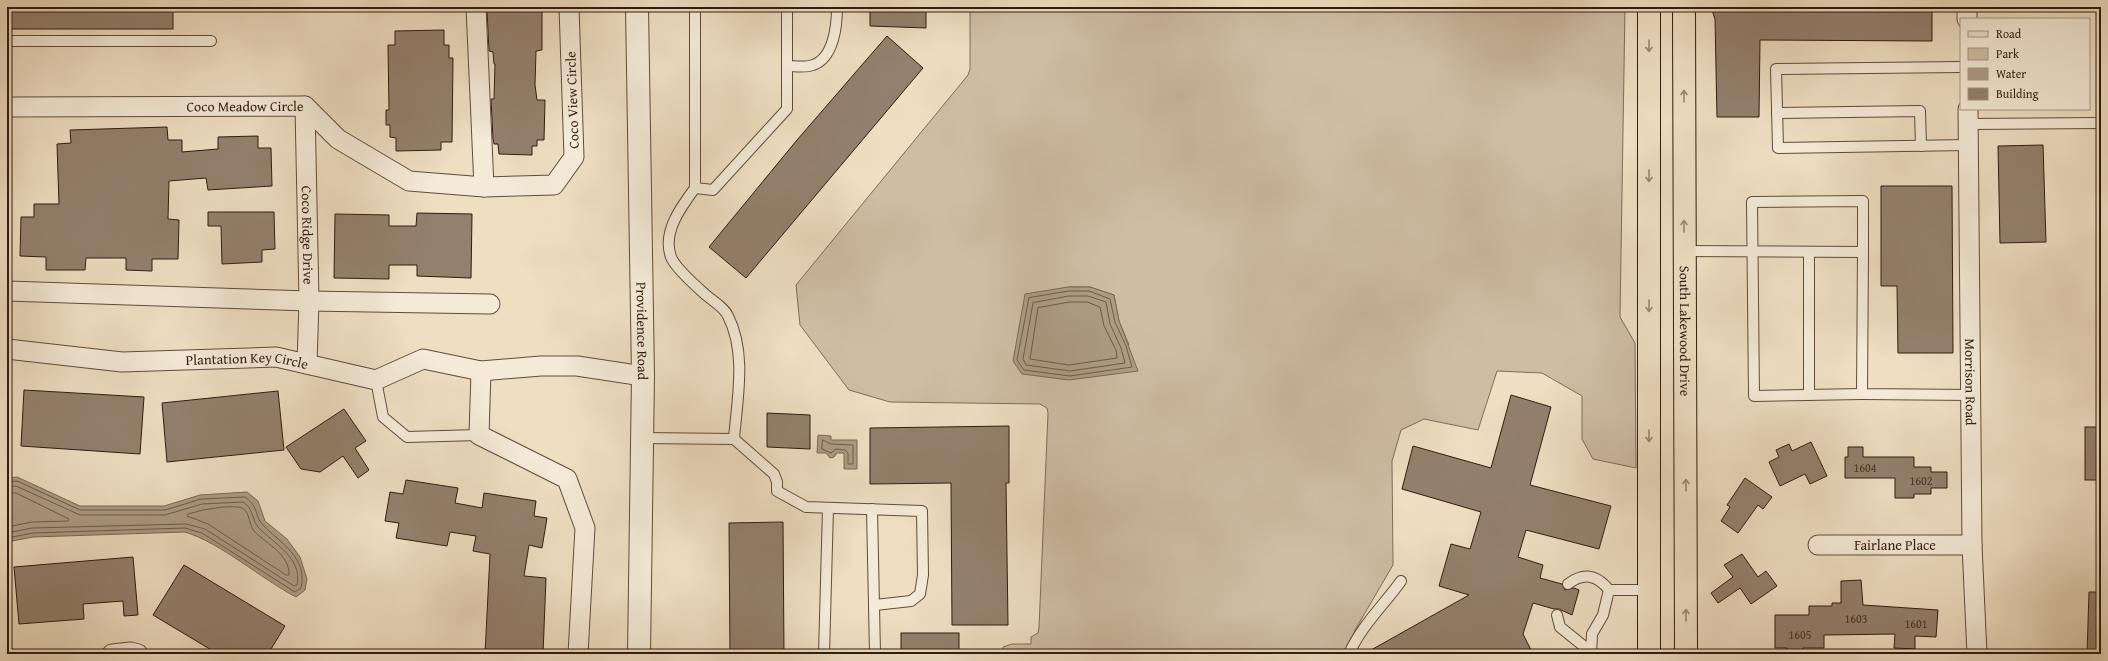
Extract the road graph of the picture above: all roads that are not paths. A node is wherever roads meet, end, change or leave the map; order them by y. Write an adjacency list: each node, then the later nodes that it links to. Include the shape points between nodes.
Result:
1 (476, 7): 23 (street)
2 (569, 7): 22 (street, Coco View Circle, via 574,157)
3 (637, 7): 35 (street, Providence Road)
4 (695, 7): 24 (lane)
5 (787, 7): 13 (lane)
6 (837, 7): 13 (lane, via 835,34 831,46 821,59 814,65)
7 (1649, 7): 50 (main road, one-way to 50)
8 (1684, 7): 25 (main road, South Lakewood Drive, one-way to 8)
9 (1967, 7): 10 (street)
10 (1967, 18)
11 (7, 41): 12 (lane)
12 (211, 41)
13 (787, 66): 24 (lane, via 786,109 712,190)
14 (1960, 67): 17 (lane, via 1776,69)
15 (305, 106): 16 (street, Coco Meadow Circle); 23 (street, Coco Meadow Circle, via 338,139 409,180); 30 (street, Coco Ridge Drive)
16 (7, 107)
17 (1777, 113): 20 (lane, via 1778,148); 20 (lane, via 1920,111)
18 (1968, 116): 19 (lane); 21 (street, Morrison Road)
19 (2101, 123)
20 (1921, 146): 21 (lane)
21 (1968, 146): 39 (street, Morrison Road)
22 (554, 186): 23 (street, Coco Meadow Circle)
23 (484, 187)
24 (695, 188): 42 (lane, via 678,211 669,240 671,258 689,280 728,315 739,348 739,385)
25 (1684, 251): 26 (lane); 62 (main road, South Lakewood Drive, one-way to 25)
26 (1752, 251): 27 (lane); 28 (lane, via 1752,202 1862,201); 38 (lane, via 1754,396)
27 (1809, 252): 28 (lane); 38 (lane)
28 (1862, 252): 37 (lane)
29 (7, 290): 30 (street)
30 (309, 301): 31 (street); 33 (street, Coco Ridge Drive)
31 (490, 304)
32 (7, 349): 33 (street, Plantation Key Circle, via 122,362 276,357)
33 (307, 364): 36 (street, Plantation Key Circle)
34 (481, 371): 35 (street, via 577,366); 36 (street, via 423,359); 40 (street)
35 (643, 376): 41 (street, Providence Road)
36 (376, 380): 40 (lane, via 383,417 407,437)
37 (1862, 394): 38 (lane); 39 (lane)
38 (1809, 395)
39 (1970, 395): 46 (street, Morrison Road)
40 (479, 435): 56 (street, via 567,479 585,528)
41 (642, 438): 42 (lane); 57 (street, Providence Road)
42 (734, 439): 43 (lane, via 774,474 777,491 806,507)
43 (828, 508): 44 (lane); 58 (lane)
44 (872, 509): 51 (lane); 51 (lane, via 922,510 920,594 911,601)
45 (1818, 545): 46 (street, Fairlane Place)
46 (1972, 545): 63 (street, Morrison Road)
47 (1401, 581): 60 (lane, via 1367,624)
48 (1568, 584): 49 (lane, via 1577,577 1588,576 1601,580)
49 (1609, 590): 50 (lane); 53 (lane, via 1603,616 1592,634)
50 (1649, 590): 61 (main road)
51 (874, 605): 59 (lane)
52 (1557, 615): 53 (lane, via 1560,627)
53 (1591, 653)
54 (112, 654): 55 (street)
55 (138, 654)
56 (578, 654)
57 (639, 654)
58 (824, 654)
59 (875, 654)
60 (1349, 654)
61 (1649, 654)
62 (1686, 654)
63 (1977, 654)

